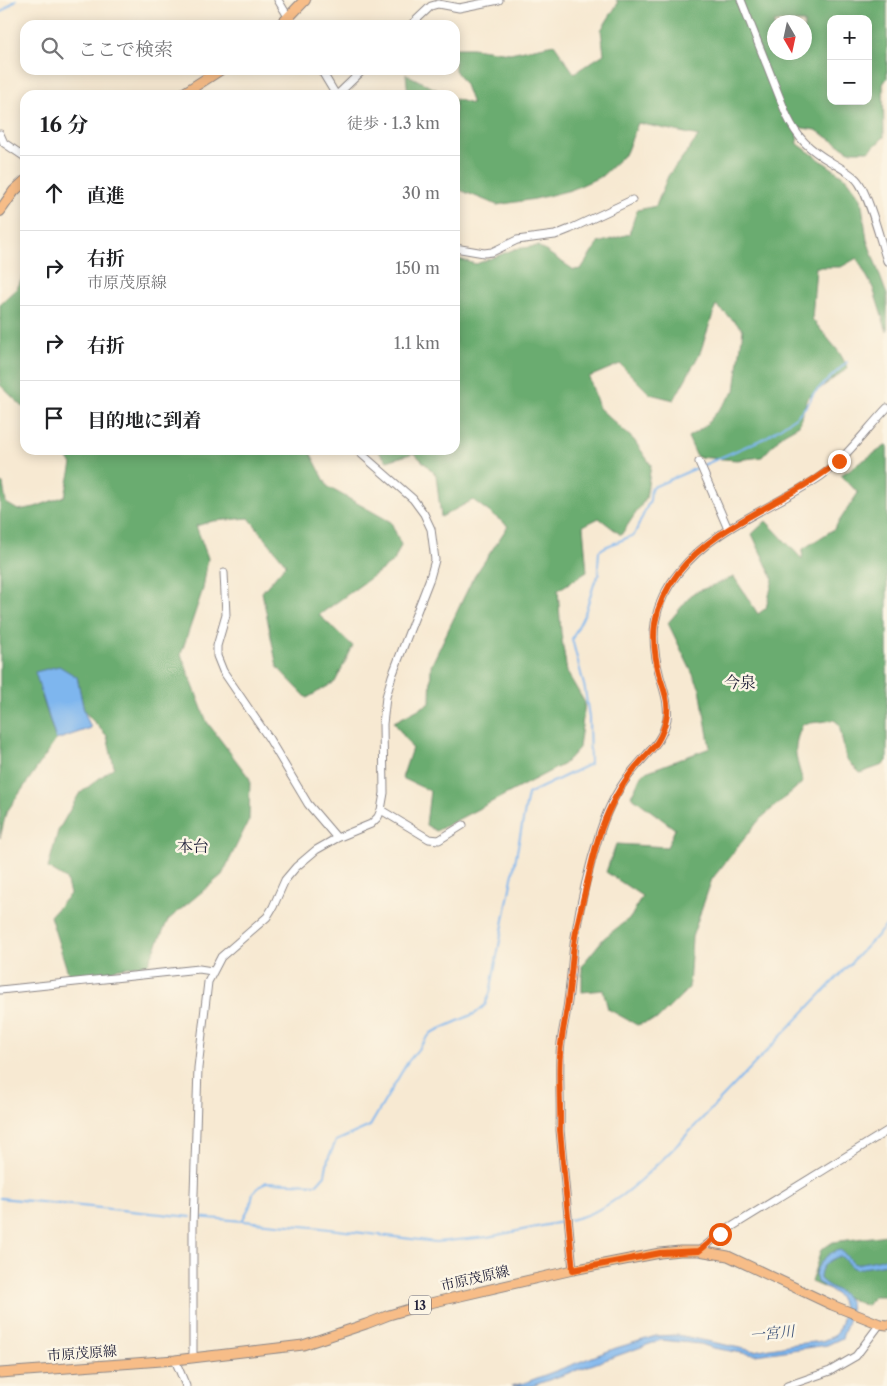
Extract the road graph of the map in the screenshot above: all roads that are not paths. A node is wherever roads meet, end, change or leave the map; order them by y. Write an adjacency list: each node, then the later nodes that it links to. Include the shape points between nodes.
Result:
1 (278, 0): 5 (street)
2 (305, 0): 6 (highway)
3 (499, 0): 7 (street, via 458,8 438,4 431,6)
4 (741, 0): 20 (street, via 795,132 808,147 859,182)
5 (286, 20)
6 (289, 20)
7 (416, 20)
8 (212, 75): 11 (highway)
9 (324, 75): 12 (street)
10 (358, 75): 13 (street)
11 (189, 90)
12 (334, 90)
13 (342, 90)
14 (0, 134): 15 (street, via 4,143)
15 (20, 154)
16 (20, 186): 18 (highway)
17 (632, 200): 19 (street, via 555,235 517,240 492,252)
18 (0, 211)
19 (460, 249)
20 (887, 261)
21 (887, 408): 24 (street, via 821,476)
22 (363, 455): 26 (street, via 413,499 424,514 431,529 435,560 386,697)
23 (699, 462): 24 (street)
24 (728, 530): 33 (street, via 690,558 662,600 656,617 654,653 668,702 667,718 655,747 622,785 605,819 575,936 560,1054 560,1130)
25 (224, 573): 28 (street, via 226,615 217,646 222,671 268,737 308,804)
26 (381, 810): 27 (street, via 429,839 439,840); 28 (street, via 371,824)
27 (463, 825)
28 (337, 838): 29 (street, via 296,867 285,880 267,917 229,949)
29 (212, 971): 30 (street, via 204,968); 35 (street, via 199,1053 193,1225)
30 (0, 990)
31 (887, 1130): 32 (street, via 720,1234)
32 (699, 1251): 33 (main road, 市原茂原線 / 13, via 660,1253); 34 (main road, 市原茂原線 / 13, via 728,1256 832,1305)
33 (573, 1270): 35 (main road, 市原茂原線 / 13, via 426,1304 303,1345)
34 (881, 1324): 39 (street, via 856,1356 830,1371)
35 (193, 1358): 36 (main road, 市原茂原線 / 13)
36 (174, 1360): 37 (main road, 市原茂原線 / 13); 38 (street)
37 (0, 1373)
38 (186, 1386)
39 (787, 1386)

